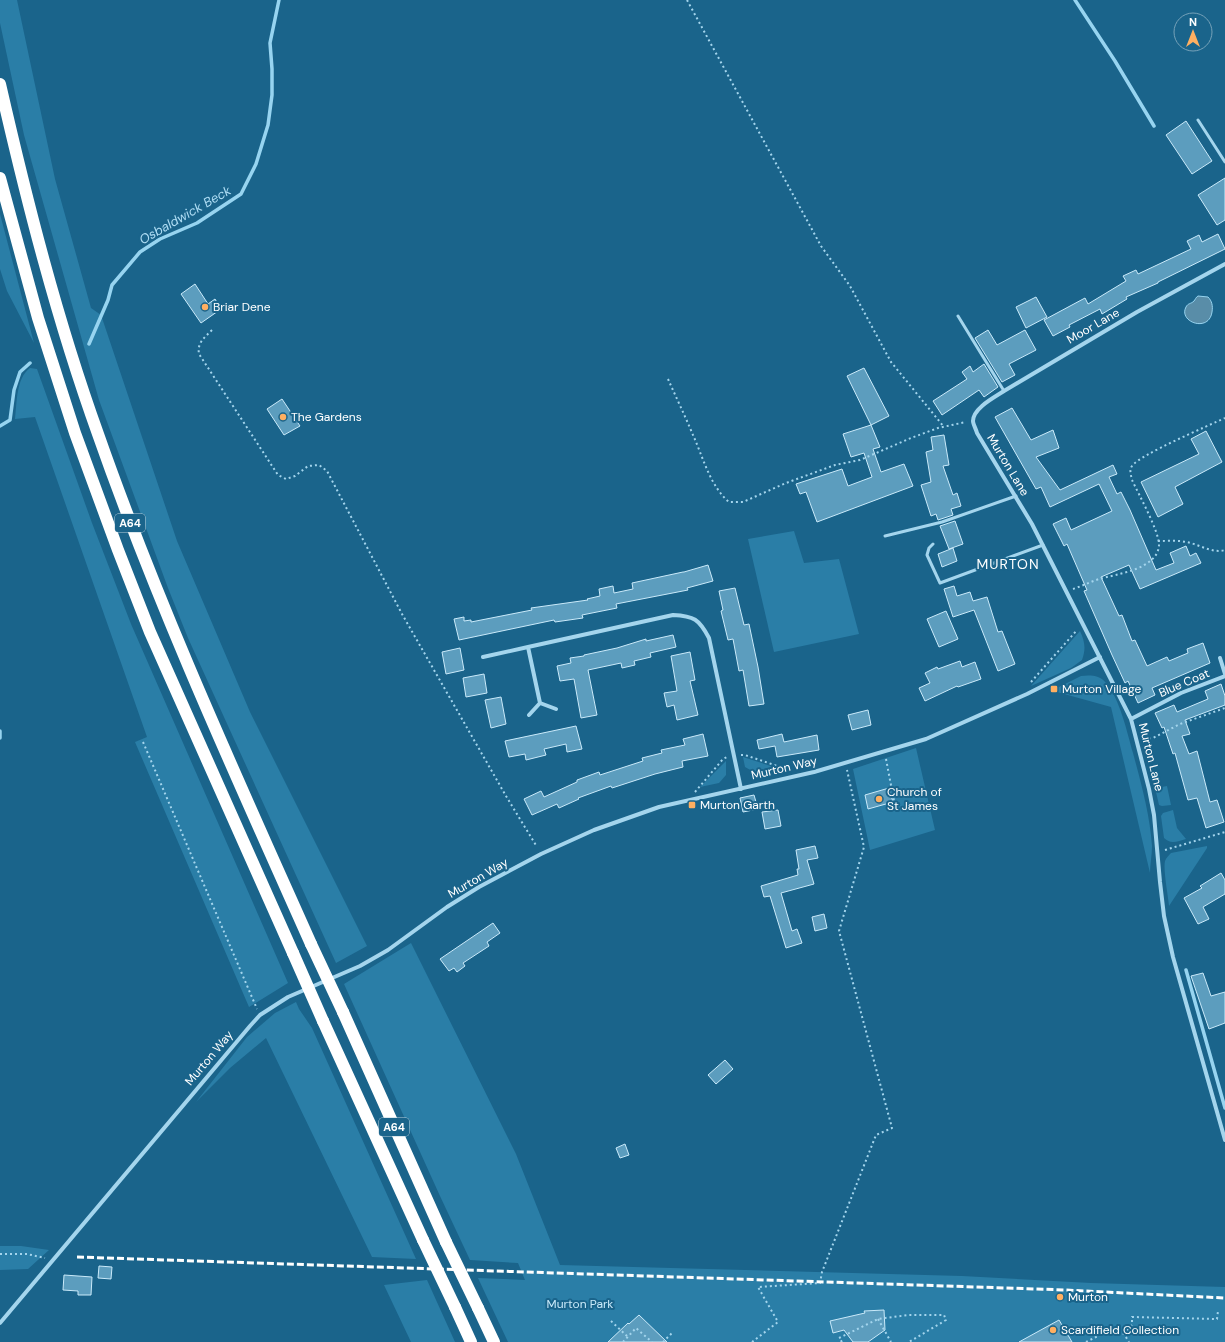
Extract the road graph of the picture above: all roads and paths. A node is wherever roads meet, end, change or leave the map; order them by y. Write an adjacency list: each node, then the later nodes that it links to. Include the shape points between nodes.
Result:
1 (687, 0): 13 (path, via 821,246 850,286 891,362)
2 (0, 84): 54 (highway, A64, bridge, via 24,188 59,313 97,432 137,542 311,944)
3 (1198, 120): 4 (lane)
4 (1225, 162)
5 (0, 178): 53 (highway, A64, bridge, via 38,318 74,433 150,632 323,1021)
6 (1225, 264): 10 (street, Moor Lane, via 1131,315)
7 (958, 316): 10 (lane)
8 (212, 330): 41 (path, via 200,342 199,354 278,475 286,480 308,466 319,465 327,471 402,614)
9 (668, 379): 13 (path, via 714,484 729,502 743,502 786,483 835,465 860,460)
10 (1004, 391): 12 (street, Moor Lane, via 976,411)
11 (1225, 418): 16 (path, via 1140,458 1132,465 1132,480)
12 (973, 421): 13 (path); 14 (street, Murton Lane, via 977,433)
13 (944, 427)
14 (1016, 496): 15 (lane, via 942,522); 18 (street, Murton Lane)
15 (885, 536)
16 (1158, 540): 19 (path, via 1185,541 1210,550); 20 (path, via 1157,554 1150,562 1131,571)
17 (933, 544): 18 (lane, via 927,555 940,583)
18 (1043, 545): 20 (street, Murton Lane)
19 (1225, 550)
20 (1067, 591): 21 (street, Murton Lane)
21 (1082, 623): 24 (street, Murton Lane); 27 (path, via 1026,688)
22 (528, 647): 23 (street); 28 (street); 37 (street, via 673,615 696,620 709,638)
23 (483, 657)
24 (1100, 657): 27 (street, Murton Way); 32 (street, Murton Lane)
25 (1220, 658): 26 (street, Blue Coat)
26 (1225, 675): 32 (street, Blue Coat, via 1181,693)
27 (1027, 694): 35 (street, Murton Way, via 926,739)
28 (540, 703): 30 (street); 31 (street)
29 (1225, 708): 34 (path, via 1180,724 1153,738)
30 (556, 709)
31 (529, 715)
32 (1131, 720): 34 (street, Murton Lane)
33 (142, 742): 42 (path)
34 (1137, 742): 40 (street, Murton Lane, via 1150,789)
35 (884, 752): 36 (street, Murton Way); 38 (path)
36 (845, 763): 37 (street, Murton Way); 58 (path, via 864,847 839,931 892,1128 876,1135 822,1272 820,1283 758,1287 778,1322)
37 (741, 789): 41 (street, Murton Way, via 637,814)
38 (894, 801)
39 (1225, 832): 40 (path)
40 (1158, 852): 43 (street, Murton Lane, via 1164,916 1173,957)
41 (541, 854): 42 (street, Murton Way, via 479,887 388,950 360,966 288,997)
42 (260, 1015): 45 (street, Murton Way)
43 (1225, 1140)
44 (0, 1254): 45 (path, via 27,1254)
45 (54, 1260): 49 (street, Murton Way)
46 (1218, 1311): 51 (path, via 1218,1319 1132,1317 1132,1325)
47 (878, 1319): 59 (path, via 839,1338); 60 (path); 61 (path, via 908,1315 944,1315 946,1320)
48 (611, 1321): 52 (path)
49 (0, 1323)
50 (673, 1332): 57 (path)
51 (1124, 1334): 62 (path, via 1110,1330); 63 (path)
52 (628, 1337): 55 (path); 56 (path, via 636,1328)
53 (471, 1342)
54 (494, 1342)
55 (623, 1342)
56 (652, 1342)
57 (664, 1342)
58 (752, 1342)
59 (842, 1342)
60 (891, 1342)
61 (909, 1342)
62 (1086, 1342)
63 (1129, 1342)

